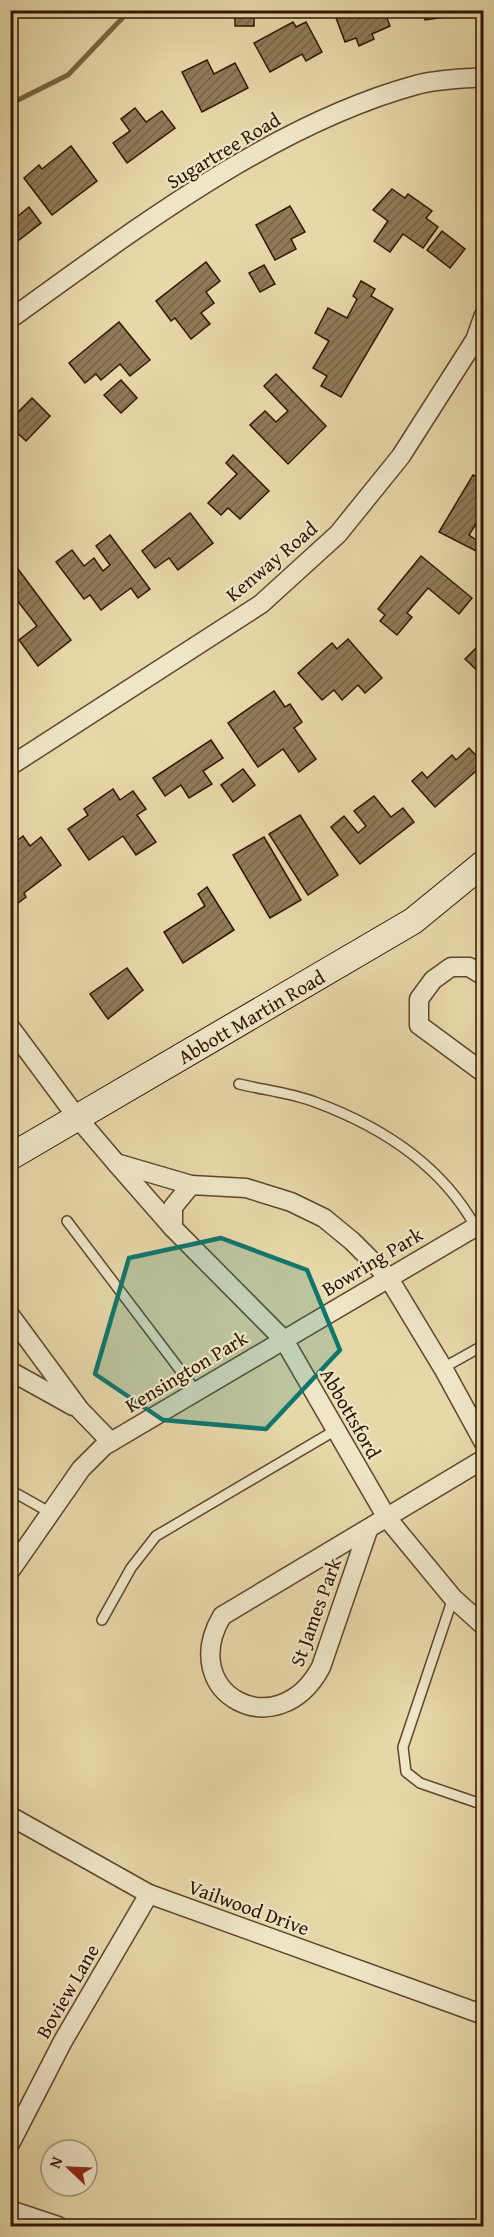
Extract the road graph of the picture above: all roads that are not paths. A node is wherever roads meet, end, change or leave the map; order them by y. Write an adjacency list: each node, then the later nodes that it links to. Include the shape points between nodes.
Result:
1 (483, 77): 3 (street, Sugartree Road, via 418,84 345,108 303,129 221,174)
2 (483, 315): 4 (street, Kenway Road, via 475,340 401,456 338,534 261,604)
3 (10, 319)
4 (10, 766)
5 (483, 863): 10 (main road, Abbott Martin Road, via 413,921 132,1088)
6 (483, 976): 8 (street, via 469,967 451,967 433,980 419,999 419,1025)
7 (10, 1027): 10 (street, Abbottsford)
8 (483, 1073)
9 (239, 1084): 15 (lane, via 314,1101 380,1132 437,1173)
10 (76, 1116): 11 (main road, Abbott Martin Road); 12 (street, Abbottsford)
11 (10, 1157)
12 (116, 1163): 13 (street); 16 (street, Abbottsford)
13 (191, 1185): 16 (street, via 174,1207); 17 (street, via 246,1188 291,1202 324,1218)
14 (67, 1221): 23 (lane)
15 (479, 1224): 17 (street, Bowring Park)
16 (173, 1228): 19 (street, Abbottsford)
17 (388, 1276): 19 (street, Bowring Park); 21 (street)
18 (10, 1315): 24 (street)
19 (284, 1340): 23 (street, Kensington Park); 25 (street, Abbottsford)
20 (483, 1345): 21 (lane)
21 (443, 1368): 27 (street)
22 (10, 1371): 24 (street)
23 (196, 1391): 26 (street, Kensington Park)
24 (80, 1410): 26 (street)
25 (334, 1431): 31 (street, Abbottsford); 35 (lane, via 156,1536 131,1568)
26 (111, 1442): 30 (street, Kensington Park, via 81,1469)
27 (483, 1443)
28 (483, 1459): 31 (street, St James Park)
29 (10, 1490): 30 (lane)
30 (51, 1513): 33 (street, Kensington Park)
31 (387, 1518): 32 (street, St James Park); 34 (street, Abbottsford)
32 (368, 1530): 32 (street, St James Park, via 222,1616 210,1643 210,1658 213,1674 231,1698 258,1707 273,1706 288,1703 312,1684)
33 (10, 1571)
34 (453, 1598): 36 (street, Abbottsford); 37 (lane, via 403,1746 406,1772 420,1783)
35 (102, 1620)
36 (483, 1626)
37 (483, 1805)
38 (10, 1816): 39 (street, Vailwood Drive)
39 (149, 1894): 40 (street, Vailwood Drive); 41 (street, Boview Lane, via 63,2041)
40 (483, 2015)
41 (10, 2144)
42 (10, 2210): 43 (street)
43 (58, 2226)

